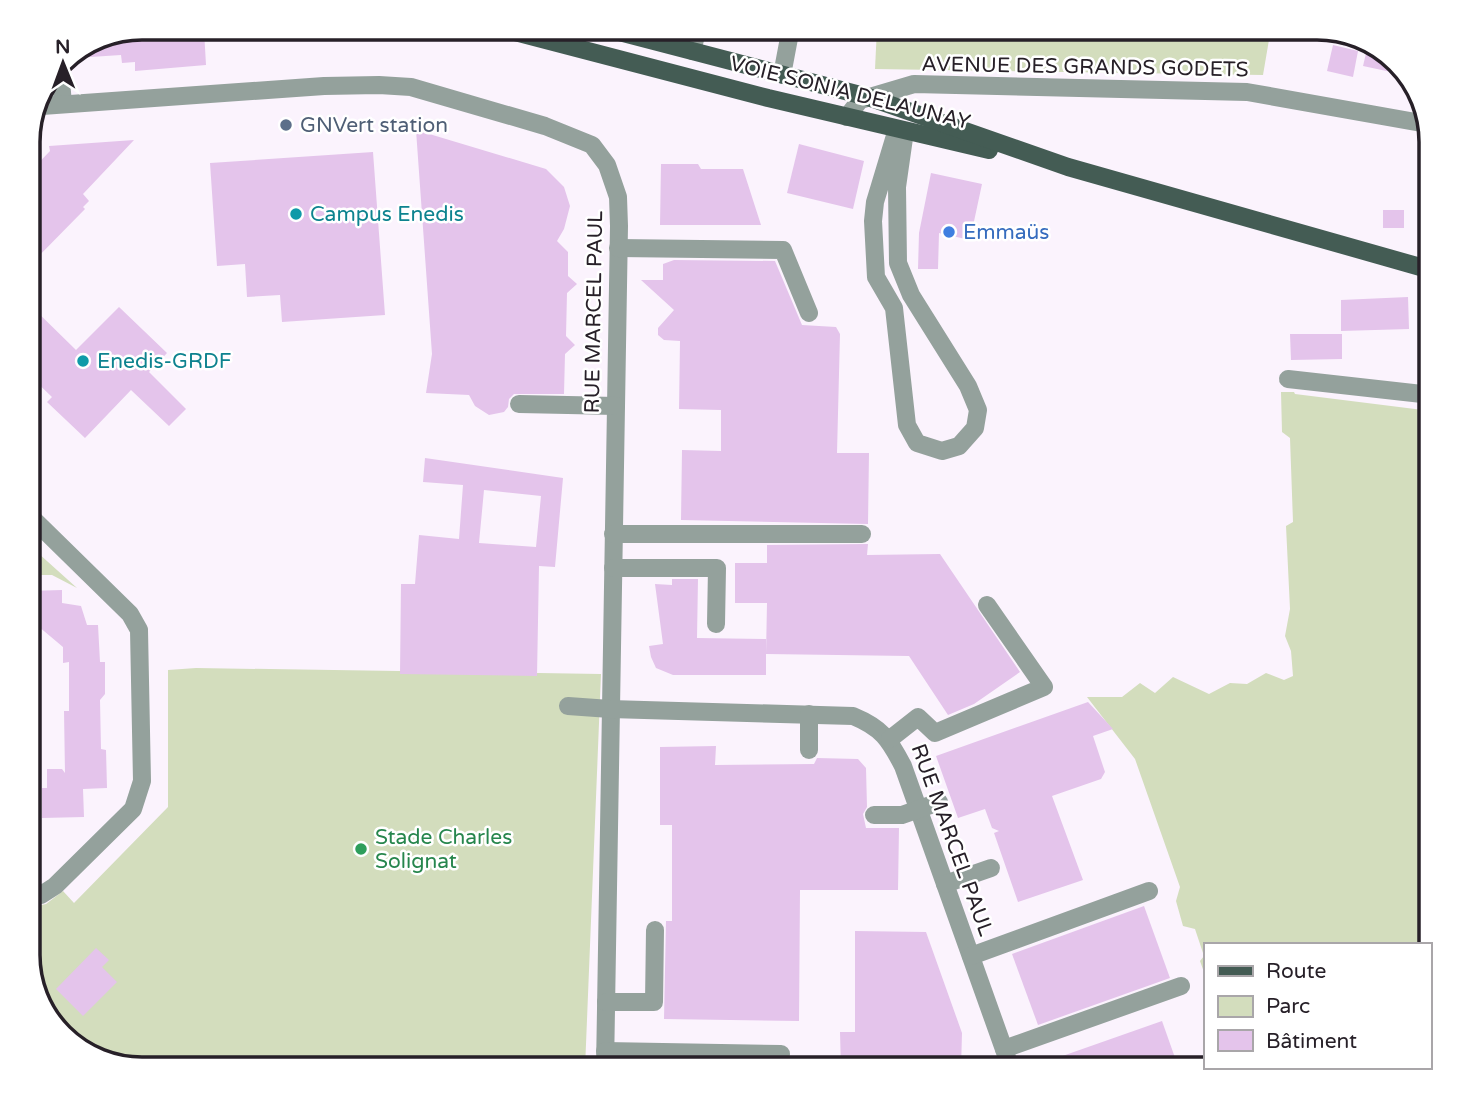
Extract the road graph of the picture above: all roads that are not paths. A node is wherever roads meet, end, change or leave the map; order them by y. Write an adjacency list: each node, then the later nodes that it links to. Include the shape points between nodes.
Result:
1 (547, 40): 11 (main road, VOIE SONIA DELAUNAY)
2 (650, 40): 5 (main road, VOIE SONIA DELAUNAY)
3 (695, 40): 5 (street)
4 (789, 40): 6 (street)
5 (692, 51): 6 (main road, VOIE SONIA DELAUNAY)
6 (782, 75): 7 (main road, VOIE SONIA DELAUNAY)
7 (868, 97): 11 (street, via 855,104); 12 (street, AVENUE DES GRANDS GODETS, via 914,84 1247,92); 14 (main road, VOIE SONIA DELAUNAY)
8 (62, 98): 9 (street)
9 (63, 104): 10 (street, RUE MARCEL PAUL); 15 (street, RUE MARCEL PAUL, via 324,86 411,88 545,126 592,145 607,165 618,197)
10 (48, 105)
11 (847, 117): 13 (main road, VOIE SONIA DELAUNAY)
12 (1416, 122)
13 (901, 130): 13 (street, via 875,202 876,277 894,308 907,425 916,443 942,451 959,446 975,428 978,410 911,295 898,263); 14 (main road, VOIE SONIA DELAUNAY)
14 (1068, 167): 16 (main road, VOIE SONIA DELAUNAY)
15 (618, 248): 17 (street, via 783,250); 21 (street, RUE MARCEL PAUL)
16 (1419, 267)
17 (810, 313)
18 (1288, 379): 19 (street)
19 (1419, 394)
20 (519, 404): 21 (street)
21 (616, 406): 23 (street, RUE MARCEL PAUL)
22 (40, 526): 39 (street, via 130,614 139,630 142,781 133,809 55,886)
23 (614, 534): 24 (street); 25 (street, RUE MARCEL PAUL)
24 (862, 534)
25 (613, 568): 27 (street, via 717,568); 29 (street, RUE MARCEL PAUL)
26 (987, 605): 31 (street, via 1044,687 935,733 918,718)
27 (716, 624)
28 (568, 706): 29 (street)
29 (610, 709): 30 (street, RUE MARCEL PAUL); 43 (street, RUE MARCEL PAUL)
30 (809, 714): 31 (street, RUE MARCEL PAUL, via 853,716); 32 (street)
31 (890, 739): 34 (street, RUE MARCEL PAUL)
32 (809, 750)
33 (939, 802): 34 (street)
34 (918, 810): 35 (street); 37 (street, RUE MARCEL PAUL)
35 (874, 815)
36 (991, 868): 37 (street)
37 (945, 884): 41 (street, RUE MARCEL PAUL)
38 (1149, 891): 41 (street)
39 (40, 895)
40 (655, 930): 43 (street, via 654,1002)
41 (971, 956): 44 (street, RUE MARCEL PAUL)
42 (1181, 986): 44 (street)
43 (606, 1002): 46 (street, RUE MARCEL PAUL)
44 (1004, 1049): 48 (street, RUE MARCEL PAUL)
45 (780, 1054): 47 (street)
46 (605, 1057)
47 (720, 1057)
48 (1007, 1057)

